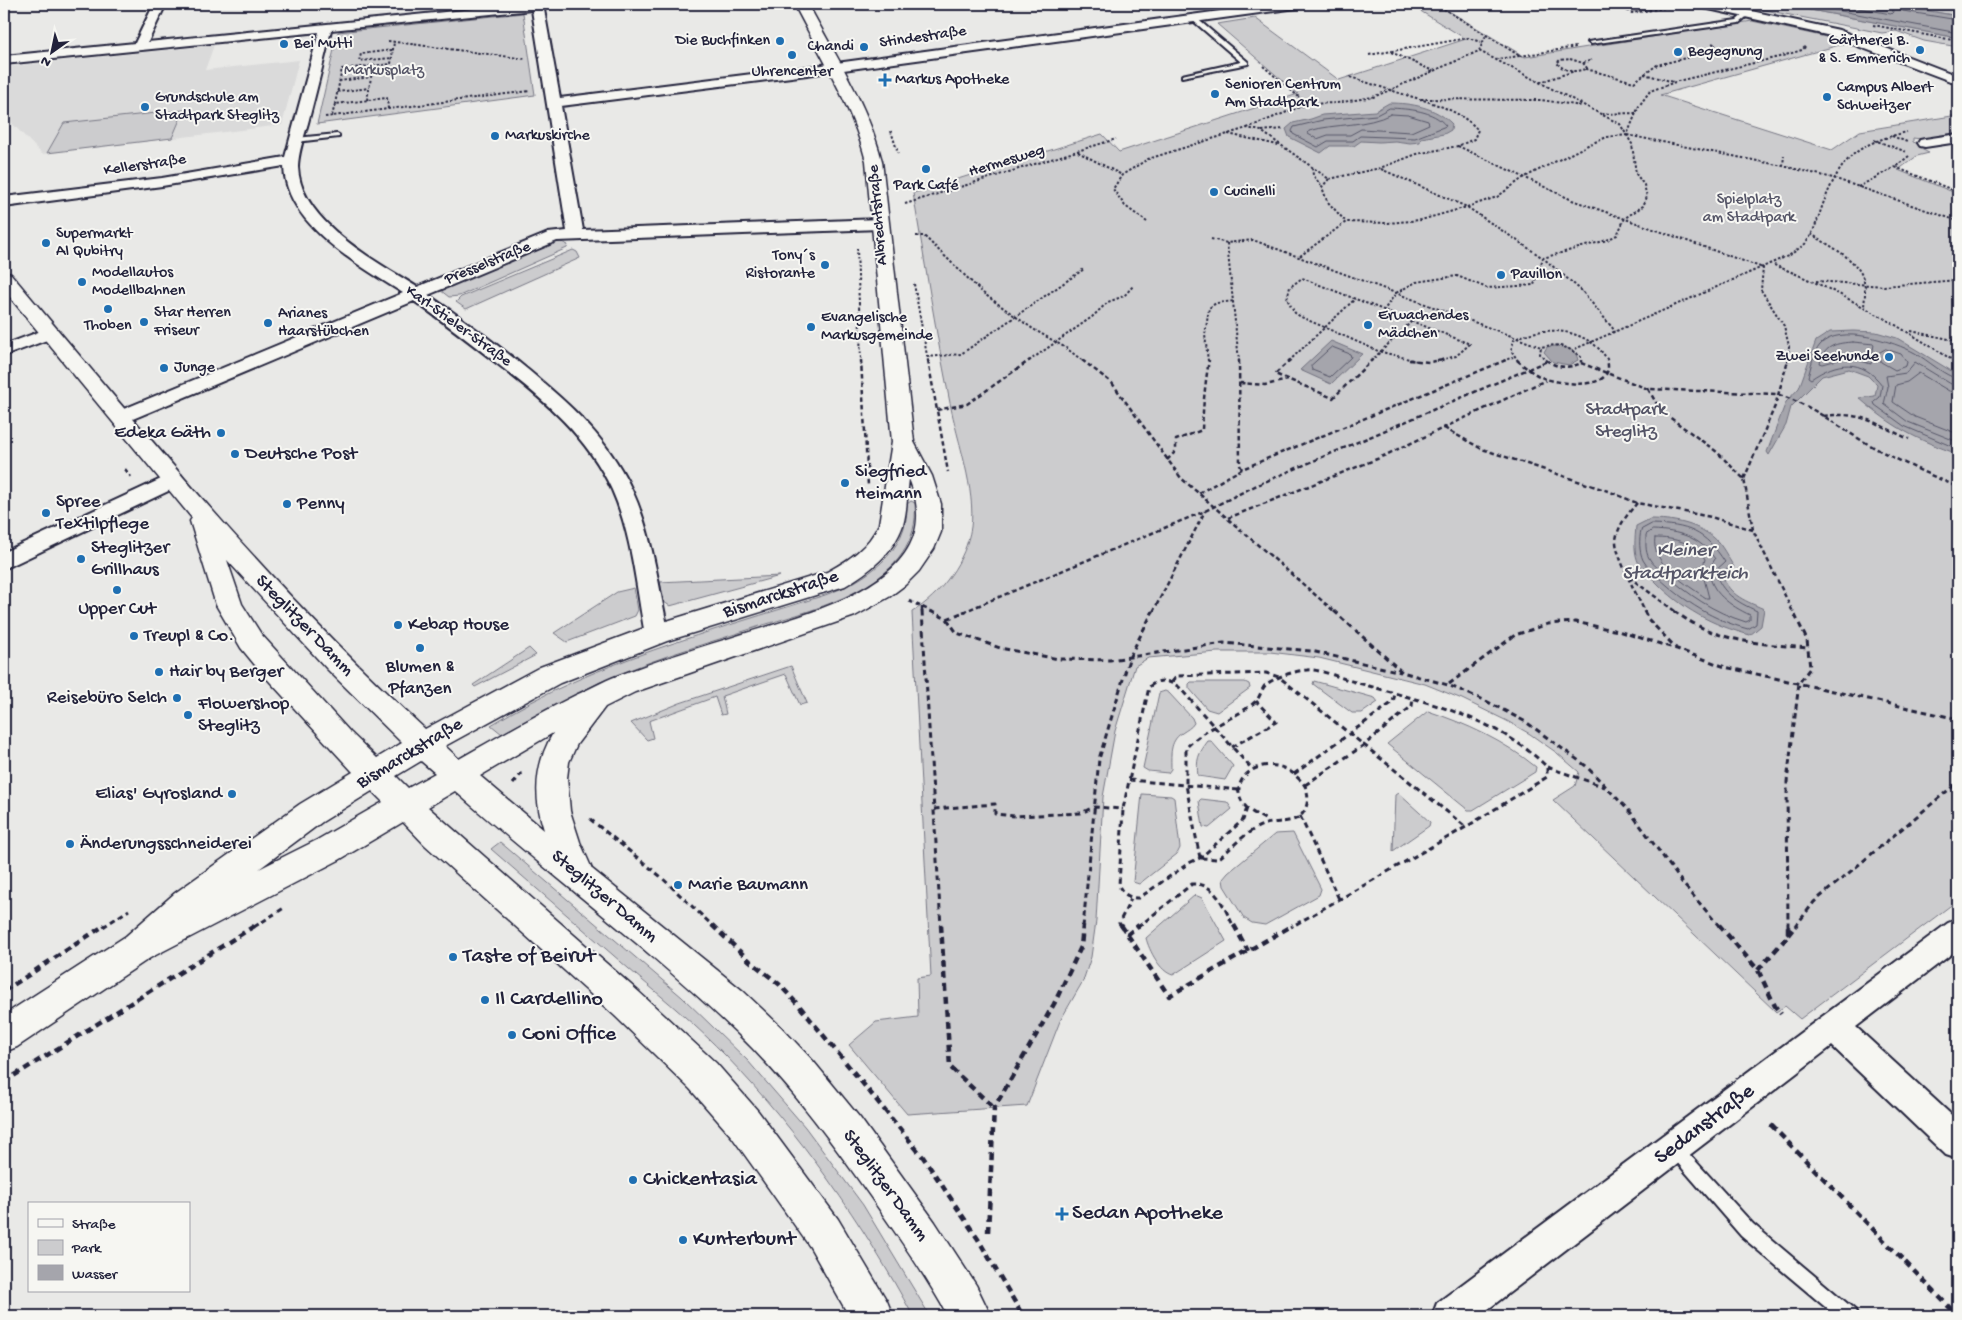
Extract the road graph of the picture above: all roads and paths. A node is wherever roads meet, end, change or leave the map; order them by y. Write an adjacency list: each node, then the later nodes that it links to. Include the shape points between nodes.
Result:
1 (160, 4): 20 (street)
2 (800, 4): 33 (street, Albrechtstraße)
3 (1296, 4): 11 (street, Stindestraße)
4 (1436, 4): 13 (path)
5 (1615, 4): 6 (path, via 1632,13)
6 (1688, 4)
7 (1704, 4): 10 (street)
8 (537, 5): 12 (street); 51 (street)
9 (1183, 6): 11 (street)
10 (1748, 13): 18 (lane, via 1739,21); 41 (street, via 1835,33)
11 (1194, 18): 33 (street, Stindestraße); 38 (lane, via 1246,63)
12 (326, 28): 20 (street); 68 (street, Karl-Stieler-Straße)
13 (1486, 35): 17 (path); 25 (path)
14 (384, 40): 16 (path)
15 (1709, 41): 37 (path, via 1716,45 1708,51 1658,64)
16 (394, 42): 21 (path); 32 (path, via 526,59)
17 (1481, 42): 22 (path); 23 (path, via 1468,38)
18 (1591, 42): 25 (path)
19 (1808, 44): 44 (path, via 1802,50 1779,57)
20 (140, 47): 28 (street)
21 (393, 50): 26 (path); 26 (path, via 361,54 359,61)
22 (1478, 51): 29 (path); 35 (path)
23 (1388, 52): 24 (path); 35 (path)
24 (1368, 55)
25 (1520, 56): 29 (path)
26 (392, 58): 31 (path, via 391,64)
27 (1593, 59): 30 (path)
28 (4, 60)
29 (1496, 60): 43 (path)
30 (1583, 63): 34 (path); 36 (path, via 1566,59 1557,62 1561,68)
31 (373, 66): 39 (path); 42 (path, via 342,69)
32 (528, 67)
33 (834, 68): 51 (street, Stindestraße); 96 (street, Albrechtstraße, via 872,148)
34 (1586, 69): 36 (path); 37 (path, via 1634,82)
35 (1434, 71): 46 (path)
36 (1575, 71): 43 (path)
37 (1643, 74): 44 (path)
38 (1184, 76)
39 (371, 77): 42 (path); 45 (path)
40 (1350, 77): 46 (path)
41 (1958, 80)
42 (339, 81): 48 (path)
43 (1540, 82): 53 (path)
44 (1676, 82): 55 (path, via 1650,91)
45 (369, 88): 48 (path); 50 (path)
46 (1390, 90): 49 (path); 59 (path, via 1373,97 1307,104)
47 (533, 91): 54 (path)
48 (337, 92): 52 (path)
49 (1416, 98): 53 (path, via 1541,100); 72 (path, via 1469,120 1478,130 1474,139)
50 (367, 100): 52 (path); 54 (path, via 387,98)
51 (555, 103): 98 (street)
52 (334, 104): 57 (path)
53 (1588, 107): 56 (path)
54 (388, 109): 57 (path)
55 (1636, 113): 56 (path); 64 (path)
56 (1602, 114): 64 (path, via 1620,124)
57 (332, 116): 58 (path)
58 (322, 118)
59 (1247, 128): 61 (path); 63 (path)
60 (1284, 129): 61 (path)
61 (1261, 131): 71 (path)
62 (1908, 132): 69 (path)
63 (1228, 134): 71 (path); 80 (path, via 1148,159)
64 (1627, 135): 76 (path); 81 (path, via 1606,137); 92 (path, via 1632,144 1636,174 1647,197 1643,206)
65 (337, 136): 68 (lane)
66 (1958, 138): 70 (street)
67 (1116, 139): 73 (path, Hermesweg)
68 (296, 140): 75 (street, Karl-Stieler-Straße)
69 (1874, 140): 77 (path, via 1913,154); 82 (path, via 1844,162)
70 (1925, 143)
71 (1281, 146): 78 (path)
72 (1458, 146): 79 (path, via 1418,154); 81 (path)
73 (1078, 152): 80 (path); 90 (path, Hermesweg)
74 (1784, 155): 76 (path)
75 (291, 160): 89 (street, Kellerstraße, via 162,182); 114 (street, Karl-Stieler-Straße, via 291,181 309,213 359,256)
76 (1783, 166): 82 (path)
77 (1895, 167): 86 (path); 87 (path)
78 (1312, 168): 83 (path); 85 (path)
79 (1380, 168): 83 (path); 91 (path)
80 (1122, 175): 94 (path, via 1113,189 1125,206)
81 (1523, 178): 91 (path, via 1497,197); 92 (path, via 1572,200)
82 (1833, 178): 86 (path); 97 (path)
83 (1329, 179): 85 (path)
84 (1958, 185): 87 (path)
85 (1322, 187): 95 (path, via 1327,201)
86 (1858, 187): 93 (path)
87 (1952, 189): 88 (path)
88 (1958, 192)
89 (4, 202)
90 (904, 204)
91 (1467, 207): 95 (path, via 1421,220); 104 (path)
92 (1625, 218): 104 (path, via 1616,235 1607,240); 106 (path)
93 (1958, 221)
94 (1147, 222)
95 (1346, 222): 103 (path)
96 (880, 224): 98 (street, Presselstraße); 150 (street, Albrechtstraße)
97 (1811, 234): 105 (path, via 1805,244); 112 (path, via 1862,273)
98 (576, 235): 114 (street, Presselstraße, via 554,236)
99 (916, 236): 119 (path, via 924,236 983,293)
100 (1211, 239): 102 (path)
101 (858, 243): 159 (path, via 856,256)
102 (1227, 243): 103 (path, via 1253,240); 116 (path)
103 (1300, 256): 113 (path)
104 (1543, 258): 113 (path, via 1534,285 1487,288 1456,276 1416,282); 122 (path, via 1582,291)
105 (1774, 265): 106 (path); 109 (path)
106 (1763, 268): 122 (path); 144 (path, via 1761,290 1779,314 1789,342 1786,368)
107 (1084, 269): 119 (path)
108 (4, 278): 124 (street, Steglitzer Damm)
109 (1813, 280): 112 (path); 117 (path)
110 (1958, 280): 112 (path)
111 (1133, 286): 126 (path, via 1124,296 1108,302)
112 (1864, 286): 117 (path)
113 (1396, 293): 118 (path); 125 (path)
114 (415, 294): 147 (street, Presselstraße); 171 (street, Karl-Stieler-Straße, via 447,315 560,405 609,463 633,517)
115 (1355, 298): 118 (path); 121 (path); 121 (path, via 1302,278 1290,287 1288,299 1295,313)
116 (1234, 301): 142 (path); 151 (path, via 1216,303 1209,308 1205,335 1209,357 1202,430 1176,440 1176,451)
117 (1864, 306): 123 (path)
118 (1384, 310): 120 (path)
119 (1014, 316): 126 (path); 134 (path, via 961,354)
120 (1412, 321): 132 (path); 132 (path, via 1470,344 1462,354 1436,362 1398,358)
121 (1324, 328): 132 (path); 140 (path, via 1274,374)
122 (1615, 331): 127 (path)
123 (1908, 331): 128 (path); 137 (path)
124 (50, 333): 130 (street); 147 (street, Steglitzer Damm)
125 (1516, 338): 127 (path, via 1530,332 1549,330); 129 (path); 133 (path, via 1511,350)
126 (1056, 342): 145 (path, via 967,404); 151 (path, via 1112,383)
127 (1590, 342): 131 (path); 139 (path, via 1606,357)
128 (1958, 342)
129 (1541, 347): 131 (path, via 1555,344); 135 (path, via 1540,354)
130 (4, 350)
131 (1574, 350): 136 (path, via 1582,357)
132 (1382, 352): 140 (path, via 1333,398)
133 (1514, 357): 138 (path); 153 (path)
134 (927, 358)
135 (1547, 361): 136 (path, via 1565,367); 138 (path)
136 (1581, 363): 139 (path)
137 (1958, 364)
138 (1527, 370): 141 (path); 161 (path)
139 (1607, 373): 141 (path, via 1590,383); 143 (path)
140 (1289, 380): 142 (path, via 1264,385)
141 (1546, 380): 148 (path)
142 (1240, 383): 153 (path)
143 (1648, 389): 144 (path); 155 (path, via 1662,410 1717,452)
144 (1776, 394): 146 (path); 155 (path, via 1775,406)
145 (937, 410)
146 (1823, 416): 149 (path, via 1859,415); 157 (path, via 1884,453)
147 (121, 417): 156 (street, Steglitzer Damm)
148 (1444, 428): 160 (path, via 1482,449 1608,491); 164 (path, via 1378,459)
149 (1909, 438)
150 (903, 442): 171 (street, Bismarckstraße, via 891,524 880,545 862,564 836,579 799,592); 181 (street, Bismarckstraße, via 927,496 929,527 922,546 908,566 884,589 849,609 667,669)
151 (1167, 460): 158 (path)
152 (126, 469): 154 (path)
153 (1242, 469): 158 (path)
154 (133, 479)
155 (1744, 479): 165 (path)
156 (174, 480): 162 (street, Steglitzer Damm); 166 (street)
157 (1958, 487)
158 (1199, 493): 161 (path)
159 (868, 494)
160 (1637, 504): 165 (path, via 1710,516); 167 (path, via 1622,522 1616,541)
161 (1214, 506): 163 (path); 164 (path)
162 (198, 510): 187 (street, Steglitzer Damm, via 300,625); 193 (street, Steglitzer Damm, via 229,605 252,641 305,704)
163 (1205, 511): 170 (path); 174 (path)
164 (1228, 518): 175 (path)
165 (1753, 530): 172 (path, via 1808,640)
166 (4, 561)
167 (1629, 577): 172 (path, via 1689,621 1714,634 1758,645); 173 (path, via 1648,619)
168 (916, 604): 169 (path)
169 (922, 607): 170 (path); 209 (path)
170 (947, 619): 174 (path, via 957,633 1000,648 1059,659 1110,660)
171 (657, 634): 187 (street, Bismarckstraße, via 550,675)
172 (1808, 648): 178 (path, via 1810,668)
173 (1678, 649): 178 (path, via 1725,667); 179 (path, via 1575,622 1548,624 1515,634)
174 (1130, 656): 175 (path, via 1224,643 1311,651); 207 (path, via 1099,758)
175 (1402, 672): 179 (path)
176 (1279, 677): 177 (path, via 1266,673 1177,676); 180 (path, via 1309,669); 183 (path, via 1265,685); 186 (path)
177 (1172, 682): 185 (path); 198 (path, via 1154,681 1149,687)
178 (1799, 683): 184 (path); 223 (path, via 1787,782)
179 (1448, 685): 203 (path, via 1526,722 1586,766)
180 (1395, 694): 182 (path); 186 (path, via 1393,702)
181 (599, 696): 194 (street, Bismarckstraße, via 546,722); 217 (street, via 560,747 551,792 564,841)
182 (1413, 698): 188 (path, via 1412,706); 190 (path, via 1499,732)
183 (1256, 701): 185 (path); 189 (path, via 1276,722)
184 (1958, 719)
185 (1213, 727): 189 (path); 201 (path, via 1194,738 1186,748)
186 (1351, 734): 188 (path); 196 (path)
187 (424, 744): 193 (street, Bismarckstraße); 194 (street, Steglitzer Damm)
188 (1364, 745): 202 (path); 214 (path)
189 (1232, 747): 192 (path)
190 (1547, 767): 203 (path); 214 (path, via 1547,778)
191 (527, 768): 197 (path)
192 (1251, 768): 196 (path, via 1272,765); 205 (path, via 1240,781)
193 (375, 774): 206 (street, Steglitzer Damm); 224 (street, Bismarckstraße, via 303,819 187,904)
194 (458, 774): 206 (street, Bismarckstraße); 217 (street, Steglitzer Damm)
195 (513, 774): 197 (path)
196 (1294, 774): 202 (path)
197 (519, 778): 199 (path); 204 (path)
198 (1129, 780): 201 (path); 210 (path)
199 (526, 782)
200 (1958, 782): 223 (path, via 1814,902)
201 (1186, 784): 205 (path); 215 (path)
202 (1304, 785): 212 (path, via 1308,798)
203 (1605, 787): 226 (path, via 1631,813 1684,885)
204 (509, 788)
205 (1239, 790): 208 (path)
206 (405, 805): 224 (street, Bismarckstraße, via 328,850); 236 (street, Steglitzer Damm, via 628,1004 703,1076 745,1124 824,1233)
207 (1094, 807): 209 (path, via 1081,813 1015,816 995,814 995,804); 210 (path); 231 (path, via 1081,946 1054,1004)
208 (1247, 808): 213 (path); 215 (path, via 1244,820)
209 (934, 809): 231 (path, via 950,1067)
210 (1123, 809): 218 (path, via 1119,886 1123,895)
211 (588, 816): 216 (path)
212 (1300, 816): 213 (path, via 1280,823); 219 (path)
213 (1268, 821): 215 (path, via 1218,859)
214 (1466, 827): 219 (path)
215 (1200, 858): 218 (path, via 1139,898)
216 (660, 876)
217 (584, 882): 237 (street, Steglitzer Damm, via 674,955 769,1040 812,1088 862,1152 929,1248)
218 (1131, 899): 222 (path, via 1119,924)
219 (1339, 899): 225 (path)
220 (288, 905): 230 (path)
221 (1958, 932): 228 (street, Sedanstraße)
222 (1127, 935): 225 (path, via 1169,996); 225 (path, via 1192,884 1202,883 1213,889)
223 (1788, 936): 226 (path)
224 (138, 947): 229 (street, Bismarckstraße)
225 (1248, 951)
226 (1758, 970): 227 (path)
227 (1781, 1014)
228 (1834, 1027): 233 (street); 234 (street, Sedanstraße)
229 (4, 1035)
230 (4, 1082)
231 (994, 1108): 235 (path)
232 (1771, 1125): 240 (path)
233 (1958, 1143)
234 (1674, 1148): 238 (street, Sedanstraße); 239 (lane, via 1747,1230)
235 (988, 1232)
236 (872, 1316)
237 (970, 1316)
238 (1450, 1316)
239 (1849, 1316)
240 (1958, 1316)

